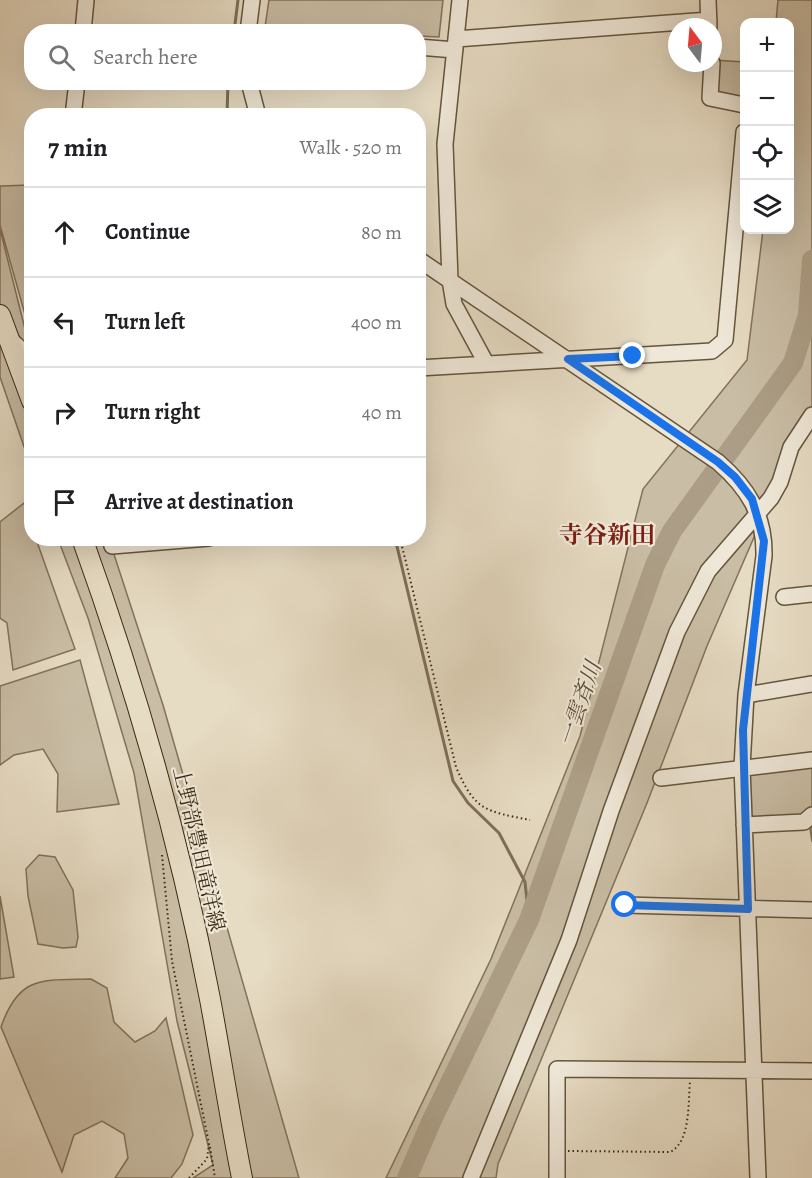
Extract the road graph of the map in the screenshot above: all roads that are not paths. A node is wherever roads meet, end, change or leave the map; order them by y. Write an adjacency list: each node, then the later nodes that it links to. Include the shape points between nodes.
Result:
1 (86, 0): 6 (street)
2 (252, 0): 7 (street)
3 (460, 0): 9 (street)
4 (708, 0): 5 (street)
5 (709, 18)
6 (84, 24)
7 (249, 24)
8 (668, 27): 9 (street)
9 (455, 45): 10 (street); 19 (street, via 445,144)
10 (426, 47)
11 (711, 72): 14 (street, via 710,98)
12 (76, 90): 15 (street)
13 (251, 90): 16 (street)
14 (740, 104)
15 (74, 108)
16 (256, 108)
17 (740, 176): 23 (street, via 725,340 712,351)
18 (426, 264): 19 (street)
19 (450, 280): 23 (street); 24 (street, via 453,304)
20 (0, 315): 21 (main road)
21 (9, 338): 22 (street); 26 (main road)
22 (24, 352)
23 (568, 359): 24 (street); 28 (street, via 718,462 747,491)
24 (486, 363): 25 (street)
25 (426, 367)
26 (24, 379)
27 (812, 416): 28 (street, via 790,447 780,482)
28 (758, 513): 33 (street, via 764,556); 44 (street, via 708,571 677,632 611,811 569,940)
29 (85, 546): 45 (main road, 上野部豊田竜洋線, via 139,706 169,820 210,997)
30 (812, 594): 31 (street)
31 (784, 597)
32 (812, 684): 33 (street)
33 (746, 695): 35 (street)
34 (812, 760): 35 (street)
35 (742, 767): 36 (street); 38 (street)
36 (661, 778)
37 (812, 815): 38 (street, via 804,822)
38 (744, 825): 40 (street)
39 (625, 905): 40 (street)
40 (748, 909): 41 (street); 42 (street)
41 (812, 910)
42 (754, 1070): 43 (street); 48 (street, via 557,1069); 49 (street)
43 (812, 1071)
44 (481, 1155): 46 (street); 47 (street)
45 (242, 1178)
46 (471, 1178)
47 (480, 1178)
48 (557, 1178)
49 (758, 1178)

